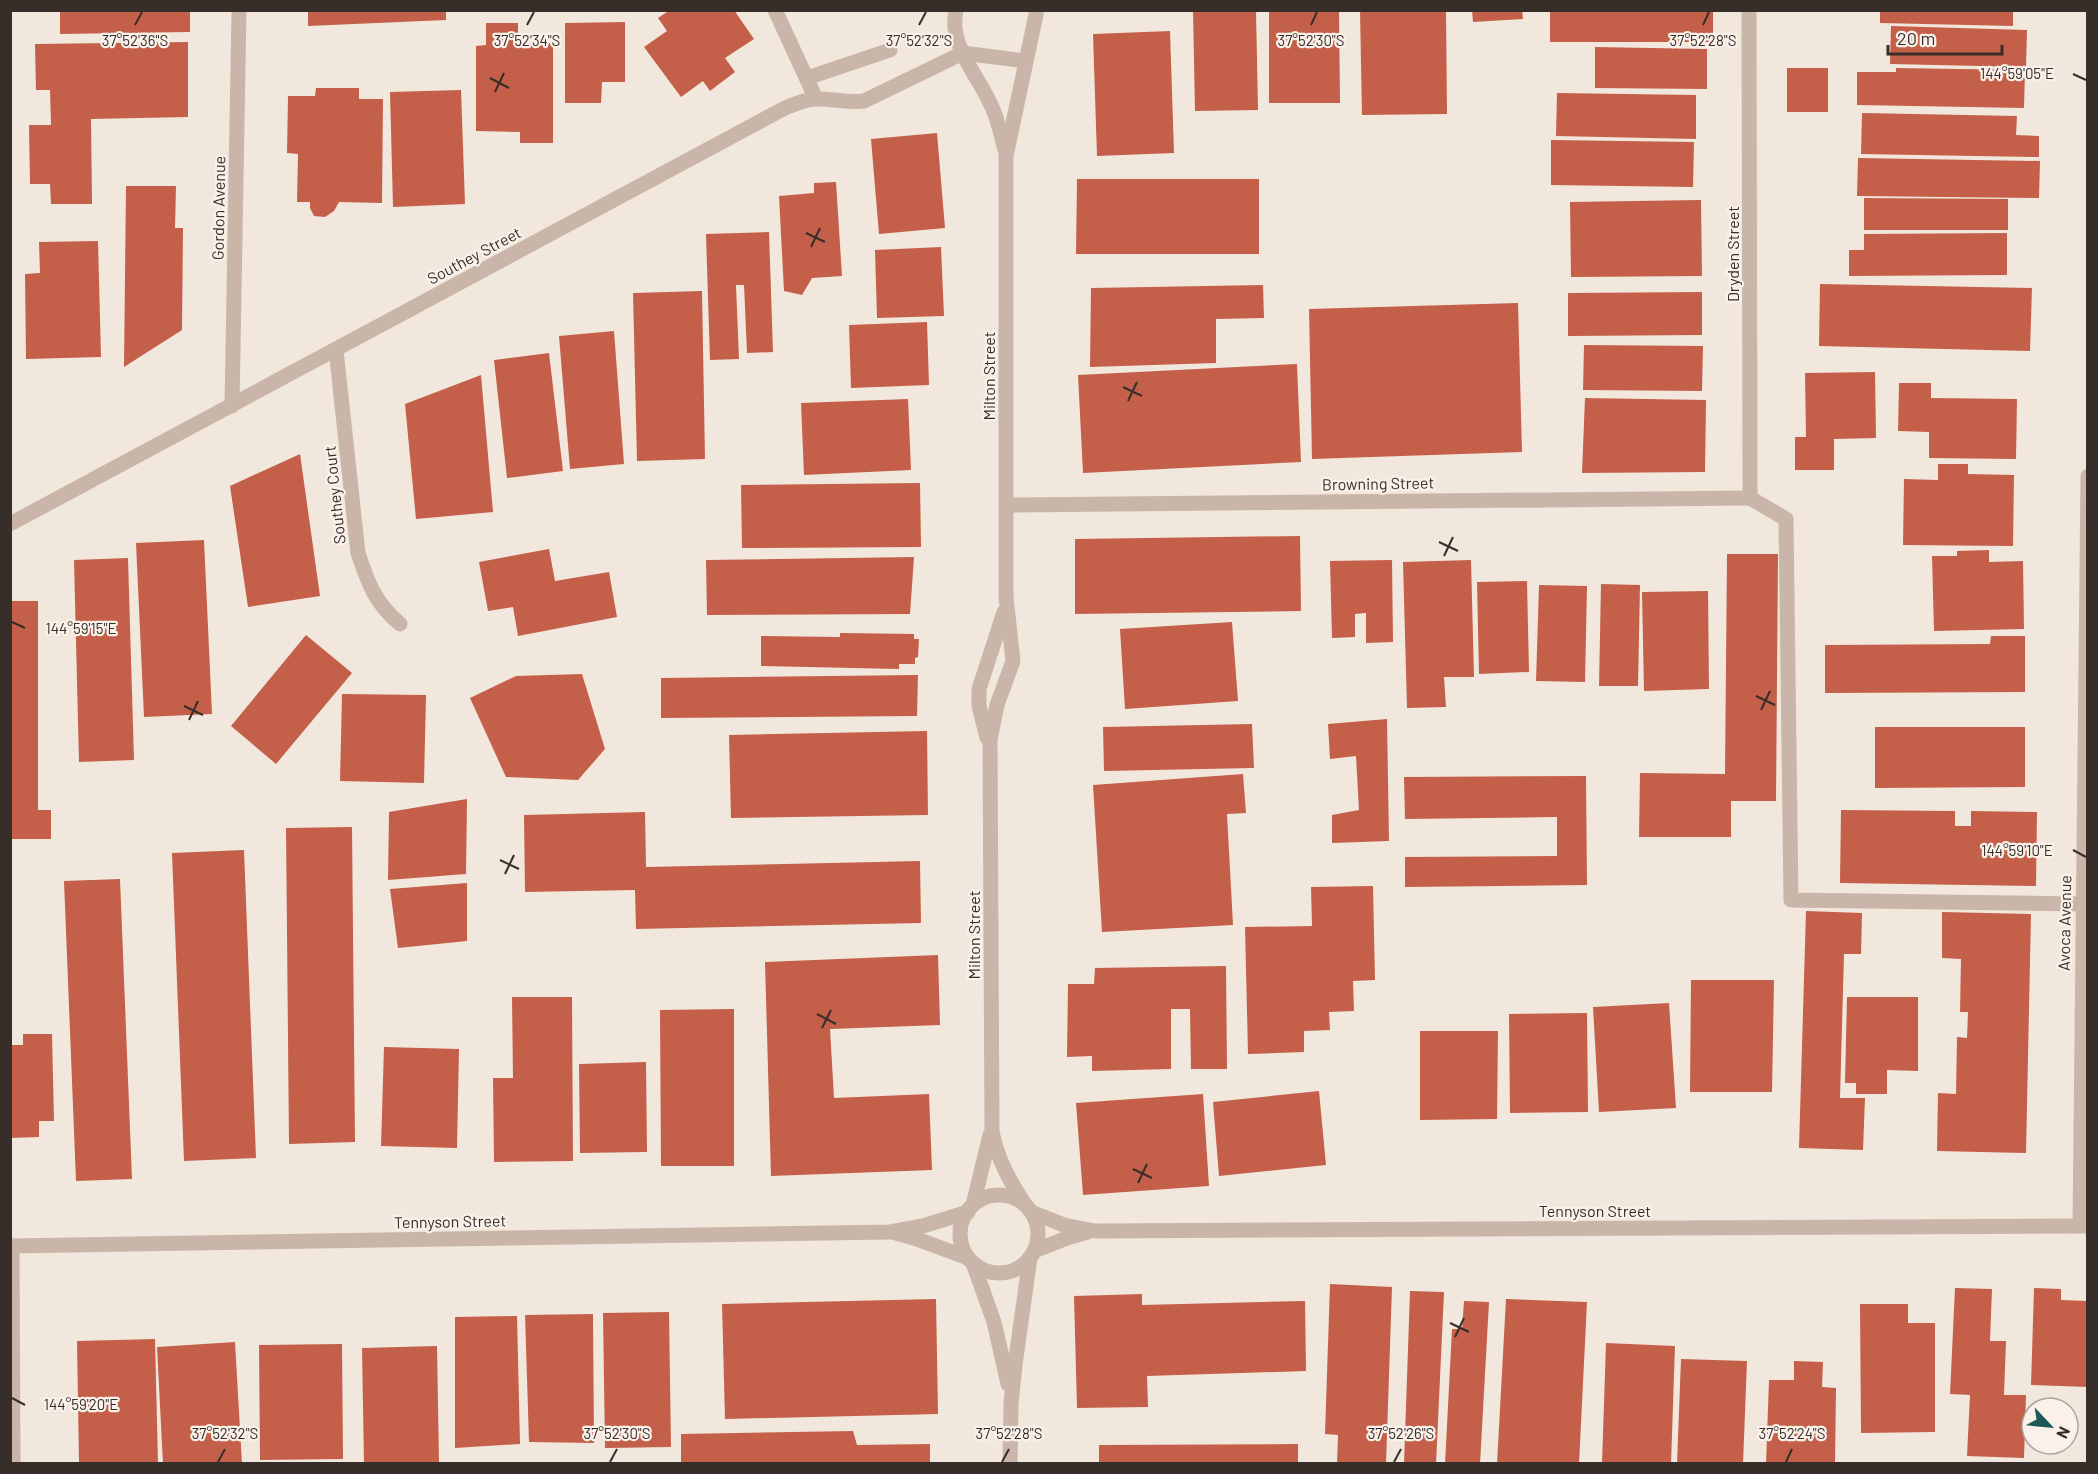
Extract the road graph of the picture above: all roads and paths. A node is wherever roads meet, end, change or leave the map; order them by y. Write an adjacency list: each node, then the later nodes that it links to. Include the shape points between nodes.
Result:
1 (239, 10): 13 (street, Gordon Avenue)
2 (775, 10): 9 (street)
3 (956, 10): 7 (street, Milton Street, via 955,33)
4 (1037, 10): 8 (street, Milton Street)
5 (1749, 10): 15 (street, Dryden Street)
6 (890, 50): 9 (street)
7 (963, 53): 8 (street); 10 (street, Southey Street, via 864,101); 11 (street, Milton Street, via 995,113)
8 (1026, 61): 11 (street, Milton Street)
9 (807, 78): 10 (street)
10 (816, 99): 12 (street, Southey Street, via 785,108)
11 (1006, 156): 16 (street, Milton Street)
12 (336, 350): 13 (street, Southey Street); 19 (street, Southey Court, via 358,553 366,578 384,610)
13 (232, 406): 17 (street, Southey Street)
14 (2088, 476): 21 (street, Avoca Avenue)
15 (1750, 498): 16 (street, Browning Street); 21 (street, via 1786,519 1791,900)
16 (1006, 505): 18 (street, Milton Street)
17 (10, 524)
18 (1006, 597): 20 (street, Milton Street, via 1013,656 992,723); 20 (street, Milton Street, via 1003,619 978,695)
19 (400, 624)
20 (990, 750): 22 (street, Milton Street)
21 (2082, 904): 25 (street, Avoca Avenue)
22 (992, 1120): 23 (street, Milton Street, via 988,1150); 24 (street, Milton Street, via 998,1155)
23 (971, 1208): 24 (street, via 996,1196 1012,1197); 27 (street, Tennyson Street); 30 (street, via 960,1235)
24 (1028, 1209): 26 (street, Tennyson Street, via 1072,1228); 29 (street, via 1038,1235)
25 (2084, 1226): 26 (street, Tennyson Street)
26 (1102, 1231): 29 (street, Tennyson Street, via 1077,1235)
27 (890, 1232): 28 (street, Tennyson Street); 30 (street, Tennyson Street)
28 (11, 1246): 32 (street)
29 (1032, 1254): 30 (street, via 1018,1268 1003,1273 987,1271); 31 (street)
30 (971, 1260): 31 (street, via 994,1322)
31 (1011, 1404): 33 (street)
32 (13, 1464)
33 (1010, 1464)

